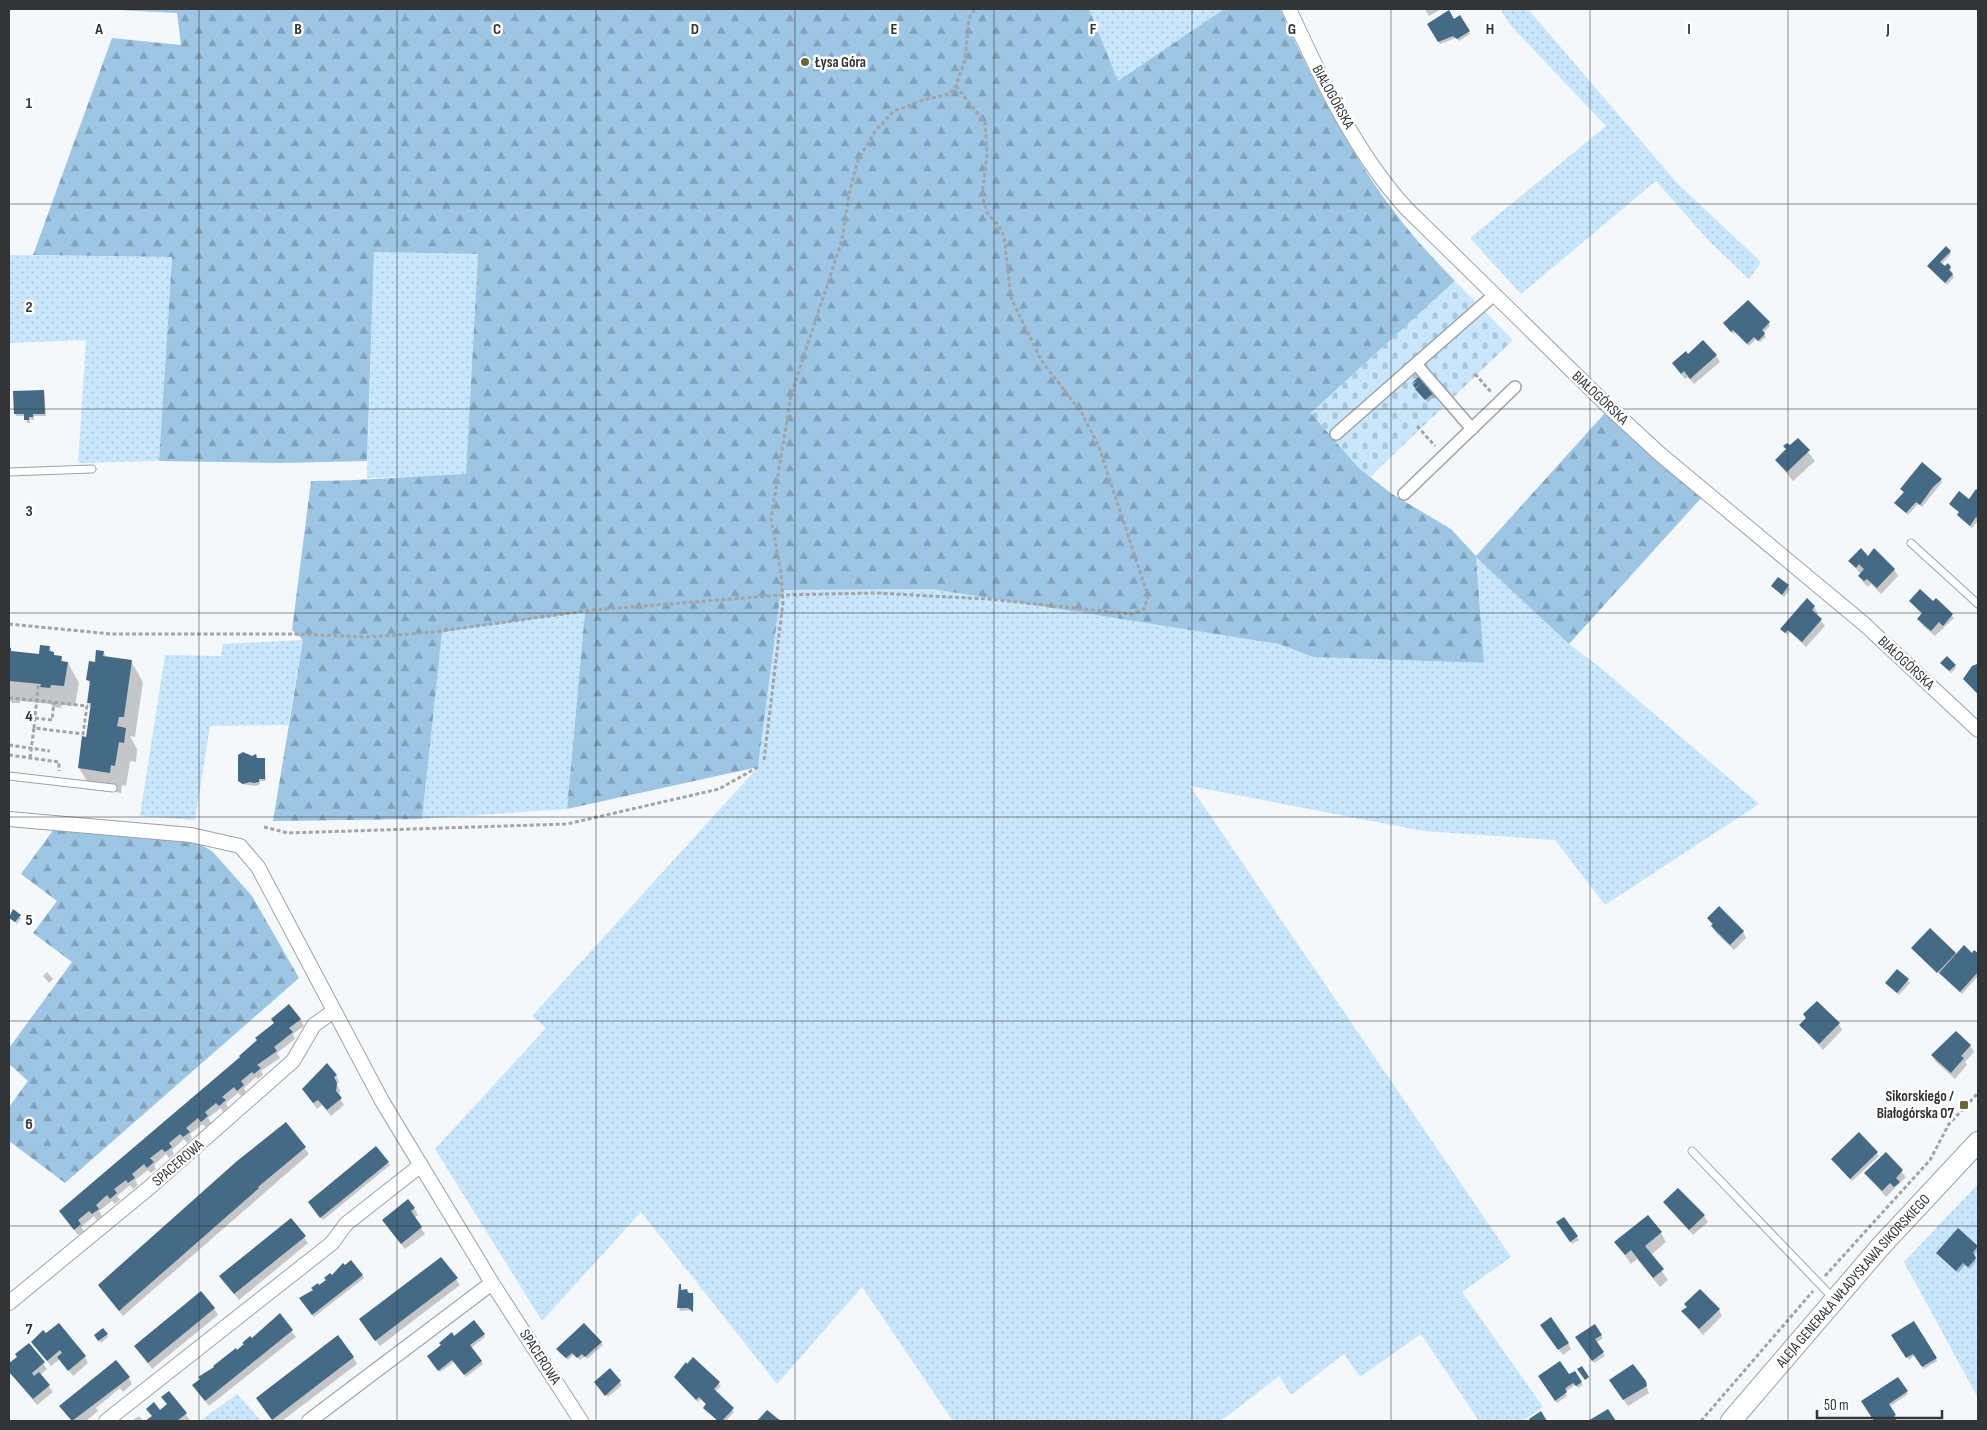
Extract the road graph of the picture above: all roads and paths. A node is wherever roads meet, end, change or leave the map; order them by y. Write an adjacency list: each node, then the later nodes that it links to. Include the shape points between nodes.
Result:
1 (975, 9): 3 (path, via 969,18 965,60)
2 (1289, 9): 4 (street, BIAŁOGÓRSKA, via 1316,67 1384,183)
3 (956, 86): 17 (path, via 950,94 923,100 894,112 876,130 858,160 842,240 791,395 771,519); 17 (path, via 985,122 982,196 987,213 1004,236 1011,298 1041,360 1081,412 1099,446 1148,596 1144,608 1132,614 978,598 875,593)
4 (1494, 295): 5 (street); 26 (street, BIAŁOGÓRSKA, via 1647,442 1862,623)
5 (1416, 364): 10 (street); 11 (street)
6 (1475, 374): 8 (path)
7 (1515, 387): 8 (street)
8 (1500, 402): 10 (street)
9 (1416, 426): 12 (path)
10 (1472, 429): 12 (street)
11 (1336, 434)
12 (1444, 456): 15 (street)
13 (92, 469): 14 (lane)
14 (9, 472)
15 (1404, 494)
16 (1911, 543): 18 (lane)
17 (782, 595): 19 (path, via 592,610 434,632 368,637 111,634); 32 (path)
18 (1978, 604)
19 (9, 624)
20 (38, 686): 22 (path)
21 (9, 698): 22 (path)
22 (37, 700): 23 (path); 24 (path)
23 (54, 702): 24 (path, via 52,720); 25 (path, via 87,706 83,734)
24 (35, 718): 25 (path)
25 (34, 728): 28 (path)
26 (1978, 730)
27 (9, 745): 28 (path)
28 (31, 749): 29 (path); 31 (path)
29 (50, 751)
30 (9, 755): 31 (path)
31 (30, 758): 34 (path, via 59,762 59,771)
32 (764, 760)
33 (758, 767): 38 (path, via 719,789 567,824 288,833)
34 (63, 774)
35 (9, 776): 36 (lane)
36 (113, 788)
37 (9, 818): 39 (street, SPACEROWA, via 191,835 240,846 258,867)
38 (264, 827)
39 (334, 1011): 43 (street, SPACEROWA); 47 (street, SPACEROWA, via 314,1025 293,1061 150,1187)
40 (1978, 1094): 45 (path, via 1949,1124 1930,1160)
41 (1978, 1142): 46 (main road, ALEJA GENERAŁA WŁADYSŁAWA SIKORSKIEGO)
42 (1692, 1151): 45 (lane)
43 (421, 1165): 44 (street, SPACEROWA); 48 (street, via 346,1224 332,1243)
44 (492, 1283): 49 (street); 50 (street, SPACEROWA)
45 (1819, 1284): 46 (lane); 51 (path)
46 (1835, 1299): 52 (main road, ALEJA GENERAŁA WŁADYSŁAWA SIKORSKIEGO)
47 (9, 1303)
48 (106, 1421)
49 (309, 1421)
50 (581, 1421)
51 (1701, 1421)
52 (1731, 1421)

